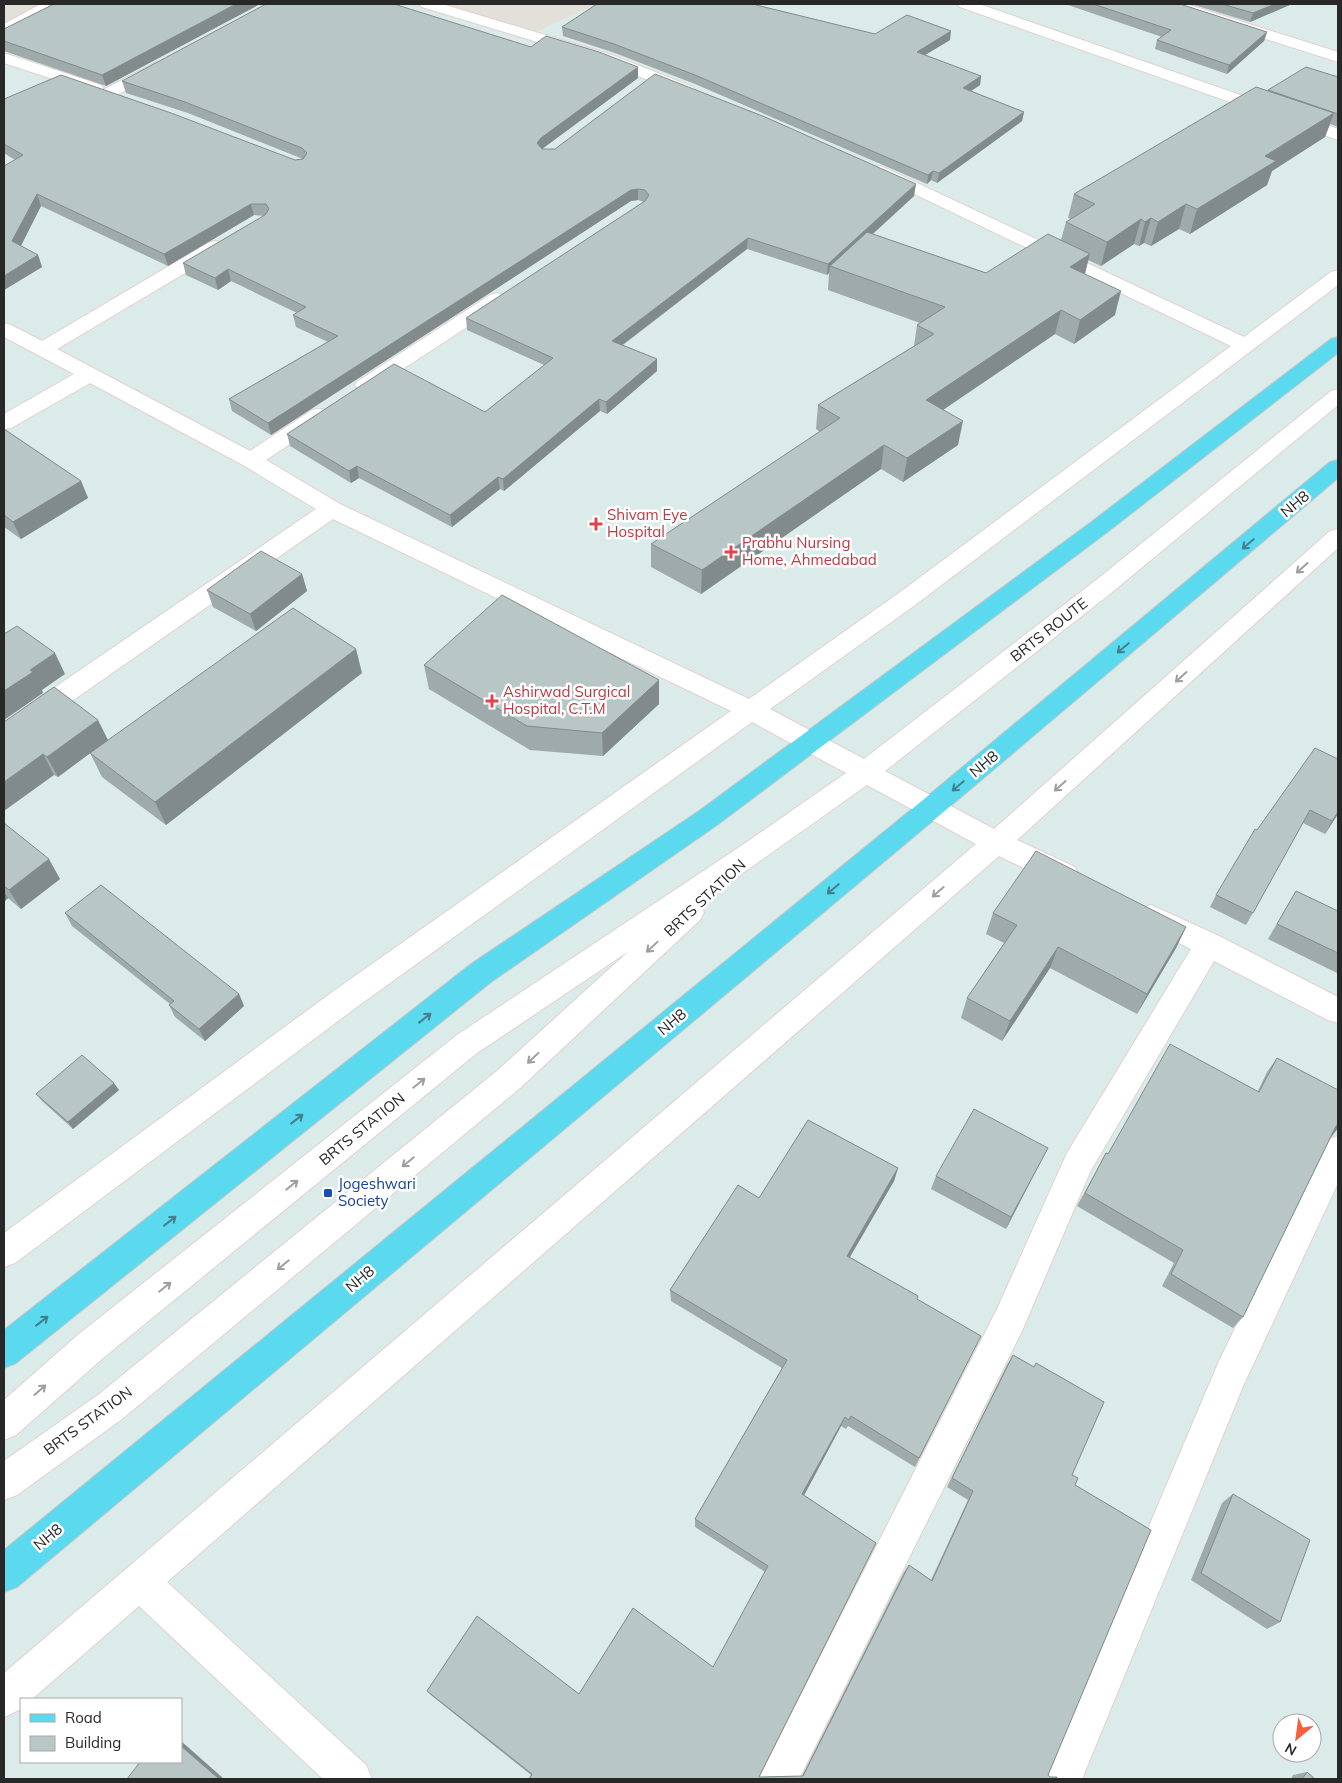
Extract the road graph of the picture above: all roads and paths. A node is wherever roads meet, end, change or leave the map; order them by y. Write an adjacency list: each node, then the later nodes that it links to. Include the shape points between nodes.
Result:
1 (52, 4): 5 (street)
2 (427, 4): 12 (street, via 606,58 647,82)
3 (965, 4): 14 (street)
4 (1171, 4): 6 (street)
5 (4, 30)
6 (1338, 57)
7 (4, 58): 9 (street)
8 (170, 60): 11 (street)
9 (29, 65): 10 (street); 11 (street)
10 (4, 77)
11 (109, 93): 13 (street)
12 (699, 95)
13 (127, 100)
14 (1338, 135)
15 (862, 163): 21 (street)
16 (227, 240): 22 (street)
17 (1338, 276): 21 (street)
18 (514, 288): 24 (street)
19 (4, 329): 22 (street)
20 (1338, 343): 34 (main road, via 1106,522)
21 (1246, 345): 32 (street, via 906,599)
22 (42, 349): 23 (street)
23 (90, 374): 27 (street); 28 (street)
24 (350, 395)
25 (1338, 395): 35 (street, BRTS ROUTE, via 1104,587)
26 (333, 406): 28 (street)
27 (4, 422)
28 (251, 460): 30 (street)
29 (1338, 467): 36 (main road, NH8, one-way to 36)
30 (332, 508): 32 (street); 33 (street)
31 (1338, 536): 37 (street, one-way to 37)
32 (750, 710): 34 (street); 44 (street, via 348,997)
33 (4, 735)
34 (811, 742): 35 (street); 45 (main road, one-way to 34, via 481,973 700,823)
35 (866, 772): 36 (street); 38 (street, BRTS ROUTE)
36 (932, 807): 37 (street); 48 (main road, NH8, one-way to 48)
37 (996, 842): 39 (street); 49 (street, one-way to 49)
38 (751, 854): 46 (street, BRTS STATION, one-way to 38, via 90,1346 467,1044); 47 (street, BRTS STATION, one-way to 47, via 510,1079 110,1407)
39 (1085, 885)
40 (1129, 906): 41 (street)
41 (1210, 944): 42 (street); 52 (street, via 1078,1164 1010,1319)
42 (1338, 1011)
43 (1338, 1150): 53 (street, via 1231,1372)
44 (4, 1252)
45 (4, 1351)
46 (4, 1423)
47 (4, 1482)
48 (4, 1574)
49 (139, 1581): 50 (street); 51 (street)
50 (4, 1698)
51 (352, 1779)
52 (778, 1779)
53 (1062, 1779)

